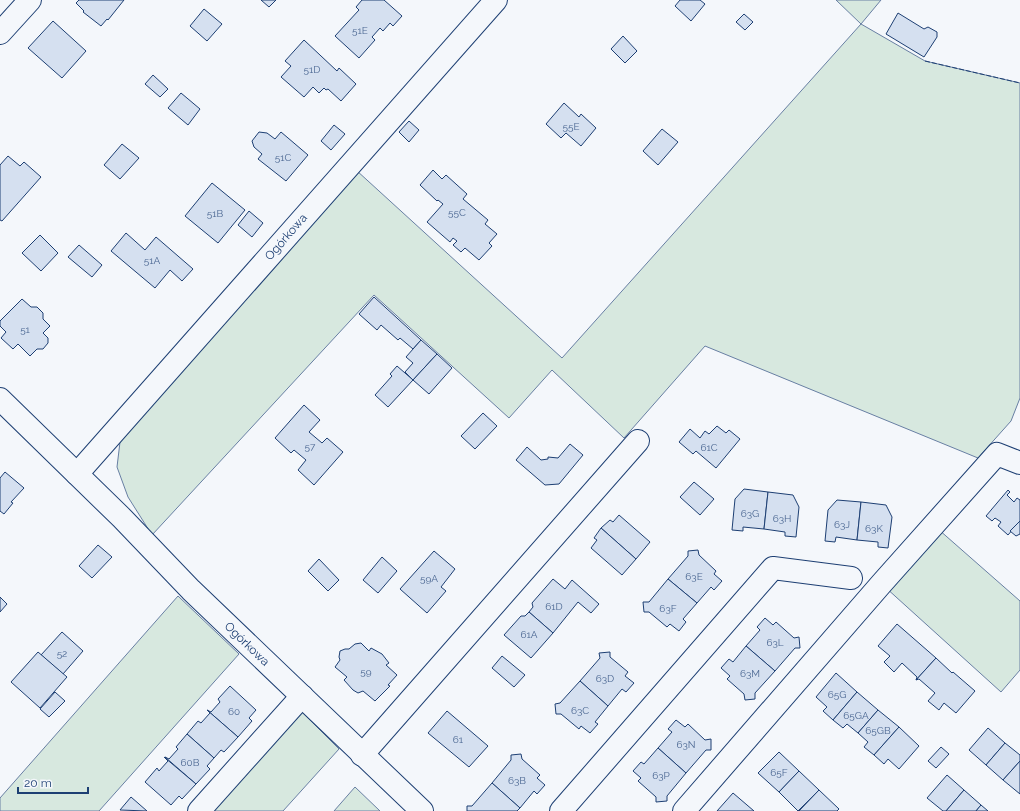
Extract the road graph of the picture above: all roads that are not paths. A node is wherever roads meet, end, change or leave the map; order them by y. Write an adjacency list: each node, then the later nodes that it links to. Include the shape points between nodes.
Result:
1 (30, 0): 3 (street)
2 (496, 0): 7 (street, Ogórkowa)
3 (0, 33)
4 (0, 399): 7 (street, Ogórkowa)
5 (638, 441): 10 (street)
6 (1020, 463): 14 (street, via 997,454 882,582)
7 (77, 474): 9 (street, Ogórkowa, via 191,590)
8 (852, 578): 13 (street, via 773,568)
9 (302, 696): 10 (street, Ogórkowa); 11 (street)
10 (362, 755): 12 (street, Ogórkowa)
11 (199, 811)
12 (422, 811)
13 (561, 811)
14 (684, 811)

